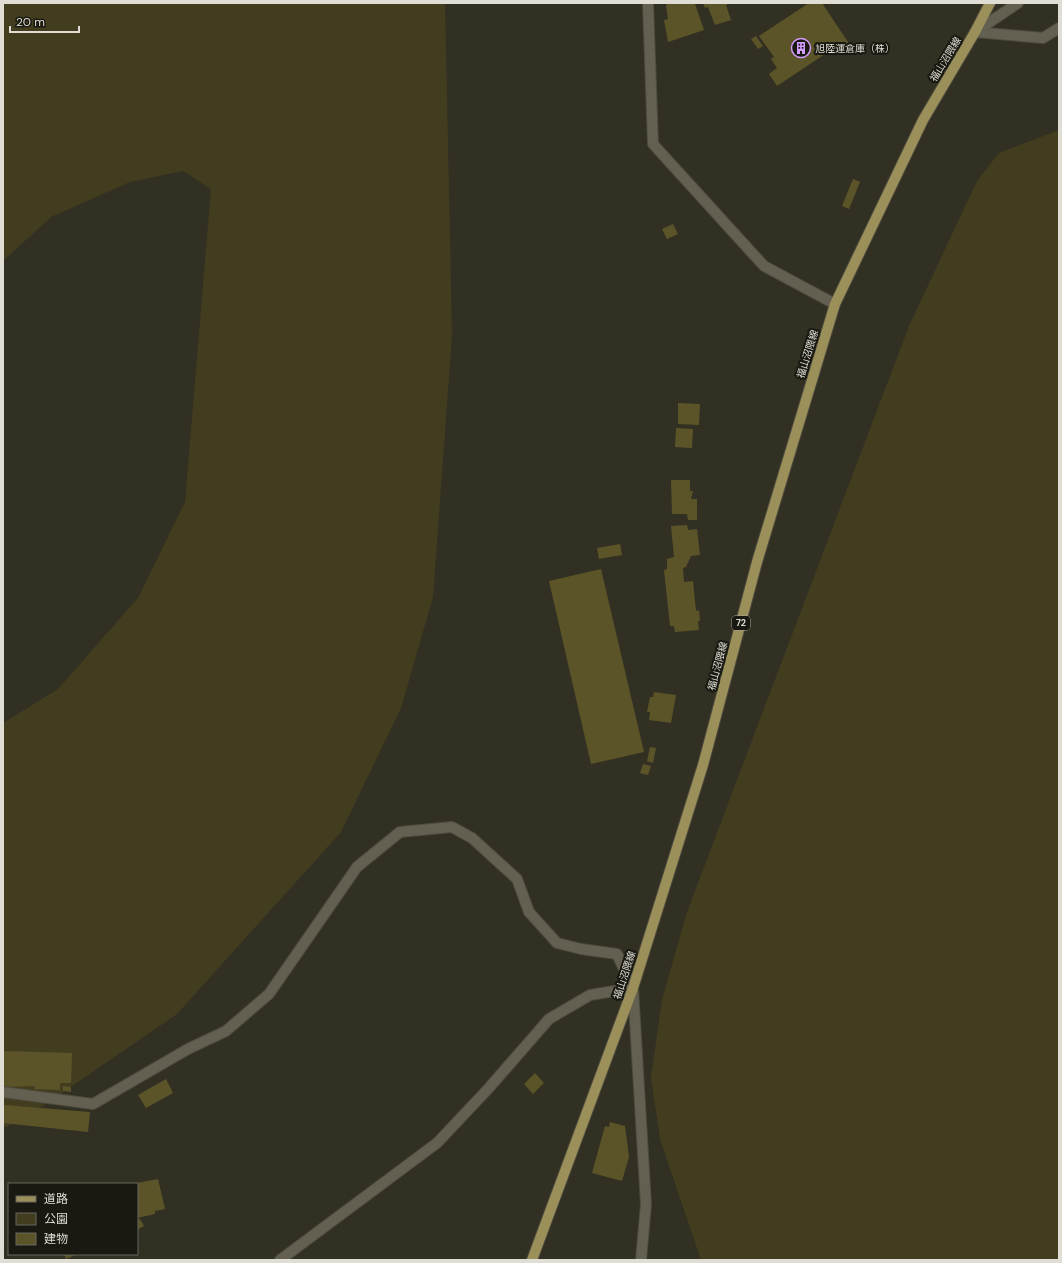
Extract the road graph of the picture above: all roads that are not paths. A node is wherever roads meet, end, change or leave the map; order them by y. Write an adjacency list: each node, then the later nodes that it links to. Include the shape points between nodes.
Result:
1 (648, 3): 6 (street, via 653,144 764,266)
2 (990, 3): 5 (main road, 福山沼隈線 / 72)
3 (1018, 3): 5 (street)
4 (1059, 28): 5 (street, via 1043,38)
5 (975, 32): 6 (main road, 福山沼隈線 / 72, via 923,120)
6 (835, 304): 7 (main road, 福山沼隈線 / 72, via 757,562 703,765)
7 (633, 988): 8 (street, via 617,954 557,943 529,912 517,879 472,838 452,827 400,832 357,867 269,994 226,1031 188,1049 92,1104); 9 (street, via 590,995 549,1019 438,1143); 10 (main road, 福山沼隈線 / 72); 11 (street, via 646,1204)
8 (3, 1092)
9 (280, 1260)
10 (532, 1260)
11 (641, 1260)

